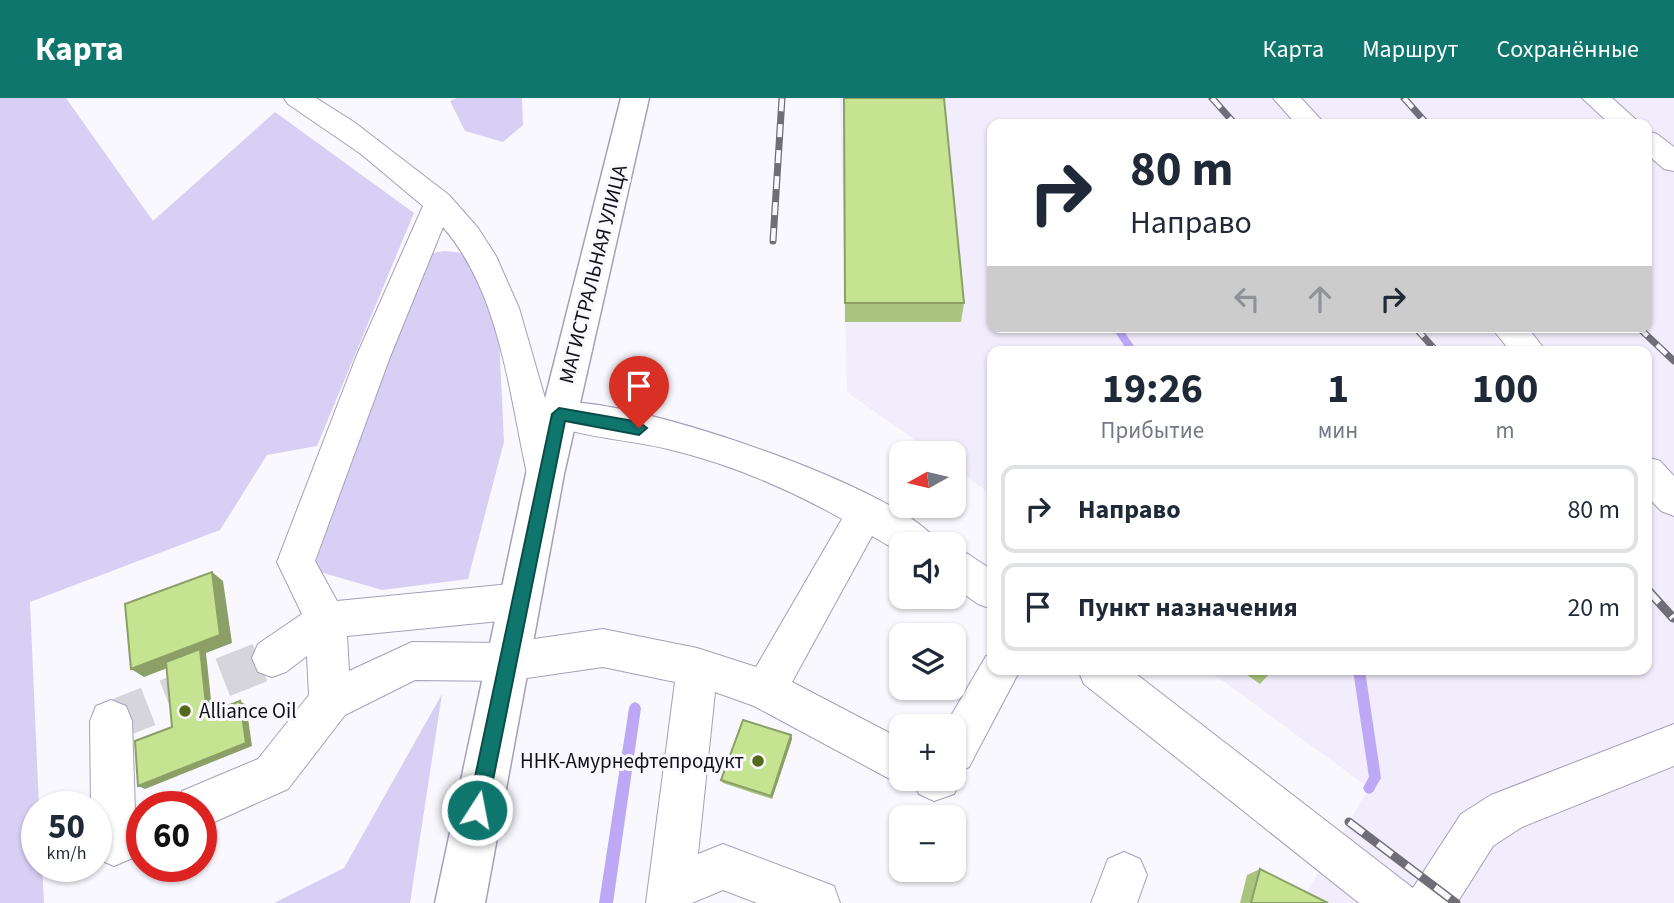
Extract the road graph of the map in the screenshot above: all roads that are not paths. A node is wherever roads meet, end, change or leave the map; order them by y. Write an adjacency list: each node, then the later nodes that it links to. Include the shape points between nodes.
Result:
1 (297, 98): 11 (street)
2 (1286, 98): 6 (street)
3 (1308, 98): 7 (street)
4 (1595, 98): 8 (street)
5 (632, 112): 14 (main road, МАГИСТРАЛЬНАЯ УЛИЦА)
6 (1306, 119)
7 (1308, 119)
8 (1621, 119)
9 (1652, 144): 10 (street)
10 (1674, 162)
11 (439, 202): 15 (street, via 480,253 509,324); 23 (street, via 373,357 296,562)
12 (1513, 333): 13 (street)
13 (1525, 346)
14 (559, 414): 15 (main road, МАГИСТРАЛЬНАЯ УЛИЦА); 18 (street, via 702,443)
15 (545, 474): 22 (main road, МАГИСТРАЛЬНАЯ УЛИЦА)
16 (1652, 477): 17 (street)
17 (1674, 500)
18 (866, 512): 19 (street); 29 (street)
19 (899, 532)
20 (966, 574): 21 (street)
21 (987, 589)
22 (519, 601): 23 (street); 25 (main road, МАГИСТРАЛЬНАЯ УЛИЦА)
23 (326, 620): 24 (street); 30 (street)
24 (272, 658)
25 (507, 662): 26 (street, via 603,648); 30 (street, via 412,661); 38 (main road, МАГИСТРАЛЬНАЯ УЛИЦА)
26 (697, 667): 29 (street); 37 (street)
27 (997, 675): 32 (street)
28 (1104, 675): 40 (street)
29 (765, 690): 34 (street)
30 (330, 701): 35 (street, via 274,775)
31 (111, 721): 36 (street, via 114,843)
32 (966, 731)
33 (1674, 745): 41 (street, via 1507,811 1477,830)
34 (889, 756)
35 (217, 799)
36 (126, 838)
37 (670, 895): 39 (street, via 723,867)
38 (460, 903)
39 (817, 903)
40 (1396, 903)
41 (1430, 903)

